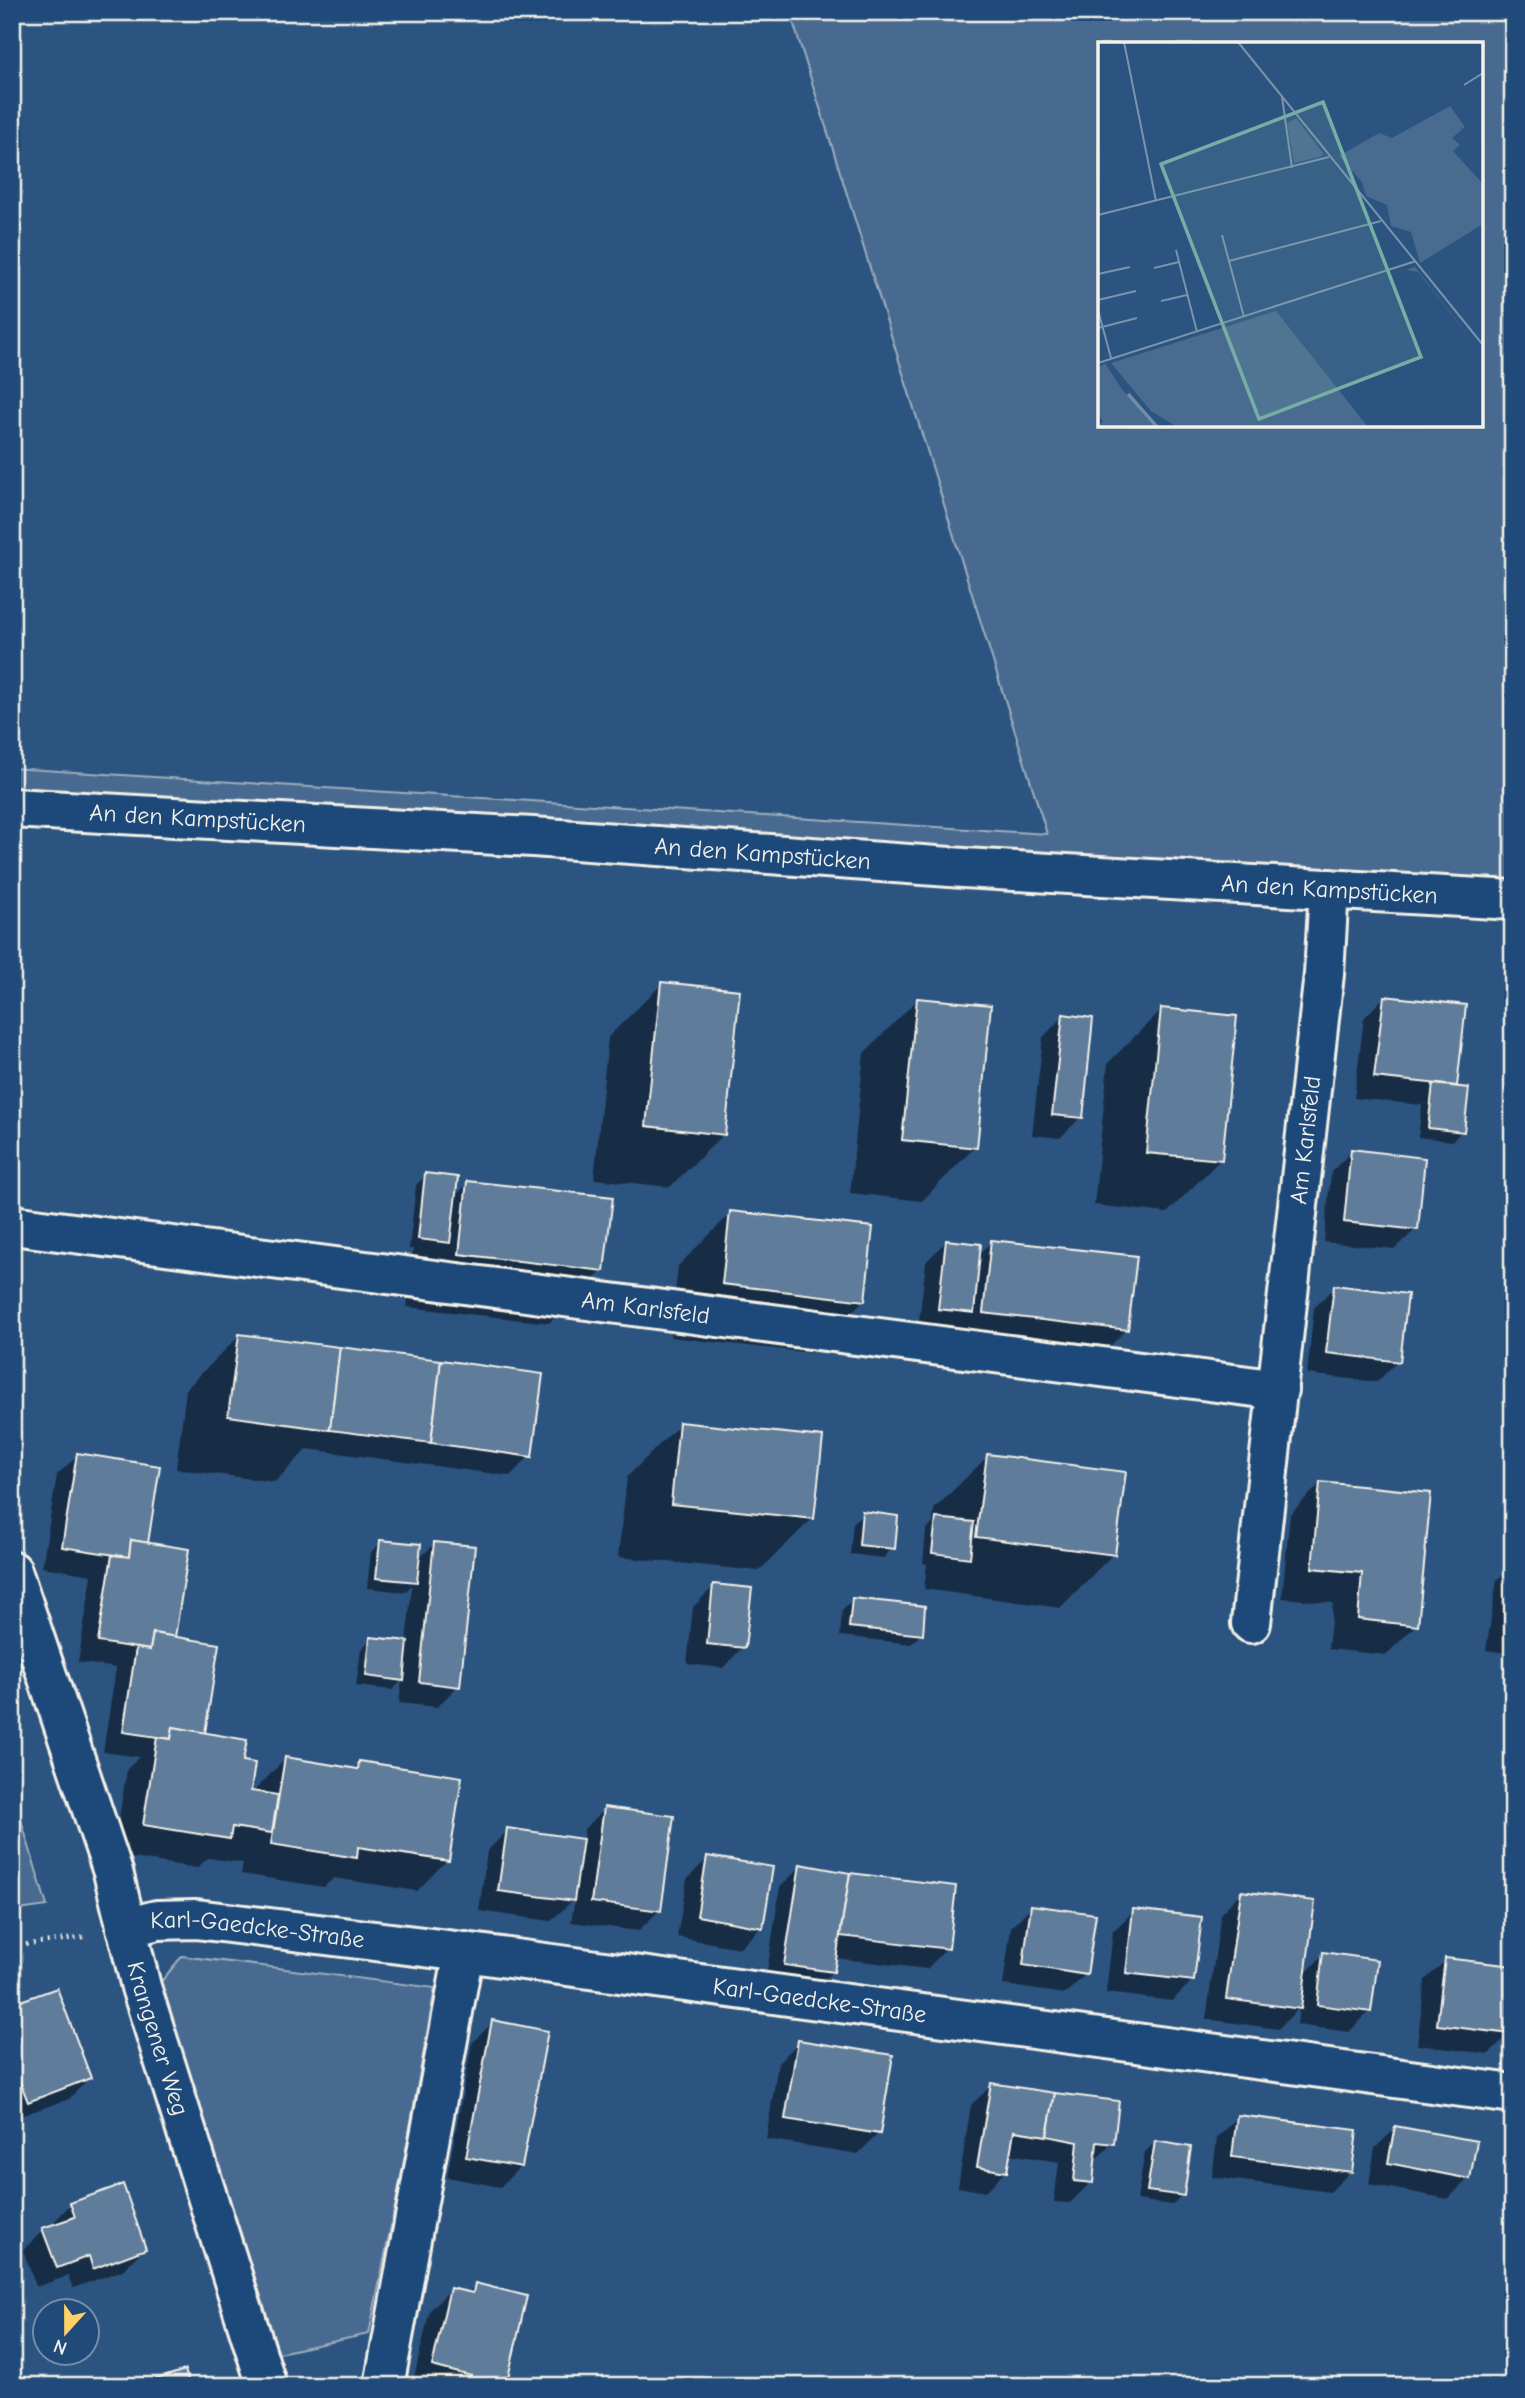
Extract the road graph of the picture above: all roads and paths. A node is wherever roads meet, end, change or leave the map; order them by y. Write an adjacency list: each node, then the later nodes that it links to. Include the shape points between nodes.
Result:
1 (12, 808): 2 (street, An den Kampstücken)
2 (1329, 889): 3 (street, An den Kampstücken); 5 (street, Am Karlsfeld, via 1324,974)
3 (1513, 900)
4 (12, 1225): 5 (street, Am Karlsfeld)
5 (1278, 1390): 7 (street, Am Karlsfeld)
6 (12, 1571): 8 (street, Krangener Weg, via 113,1872)
7 (1251, 1623)
8 (126, 1928): 9 (path); 10 (street, Karl-Gaedcke-Straße, via 157,1920 196,1919); 12 (street, Krangener Weg)
9 (12, 1946)
10 (464, 1952): 11 (street, Karl-Gaedcke-Straße); 13 (street)
11 (1513, 2094)
12 (267, 2386)
13 (384, 2386)

